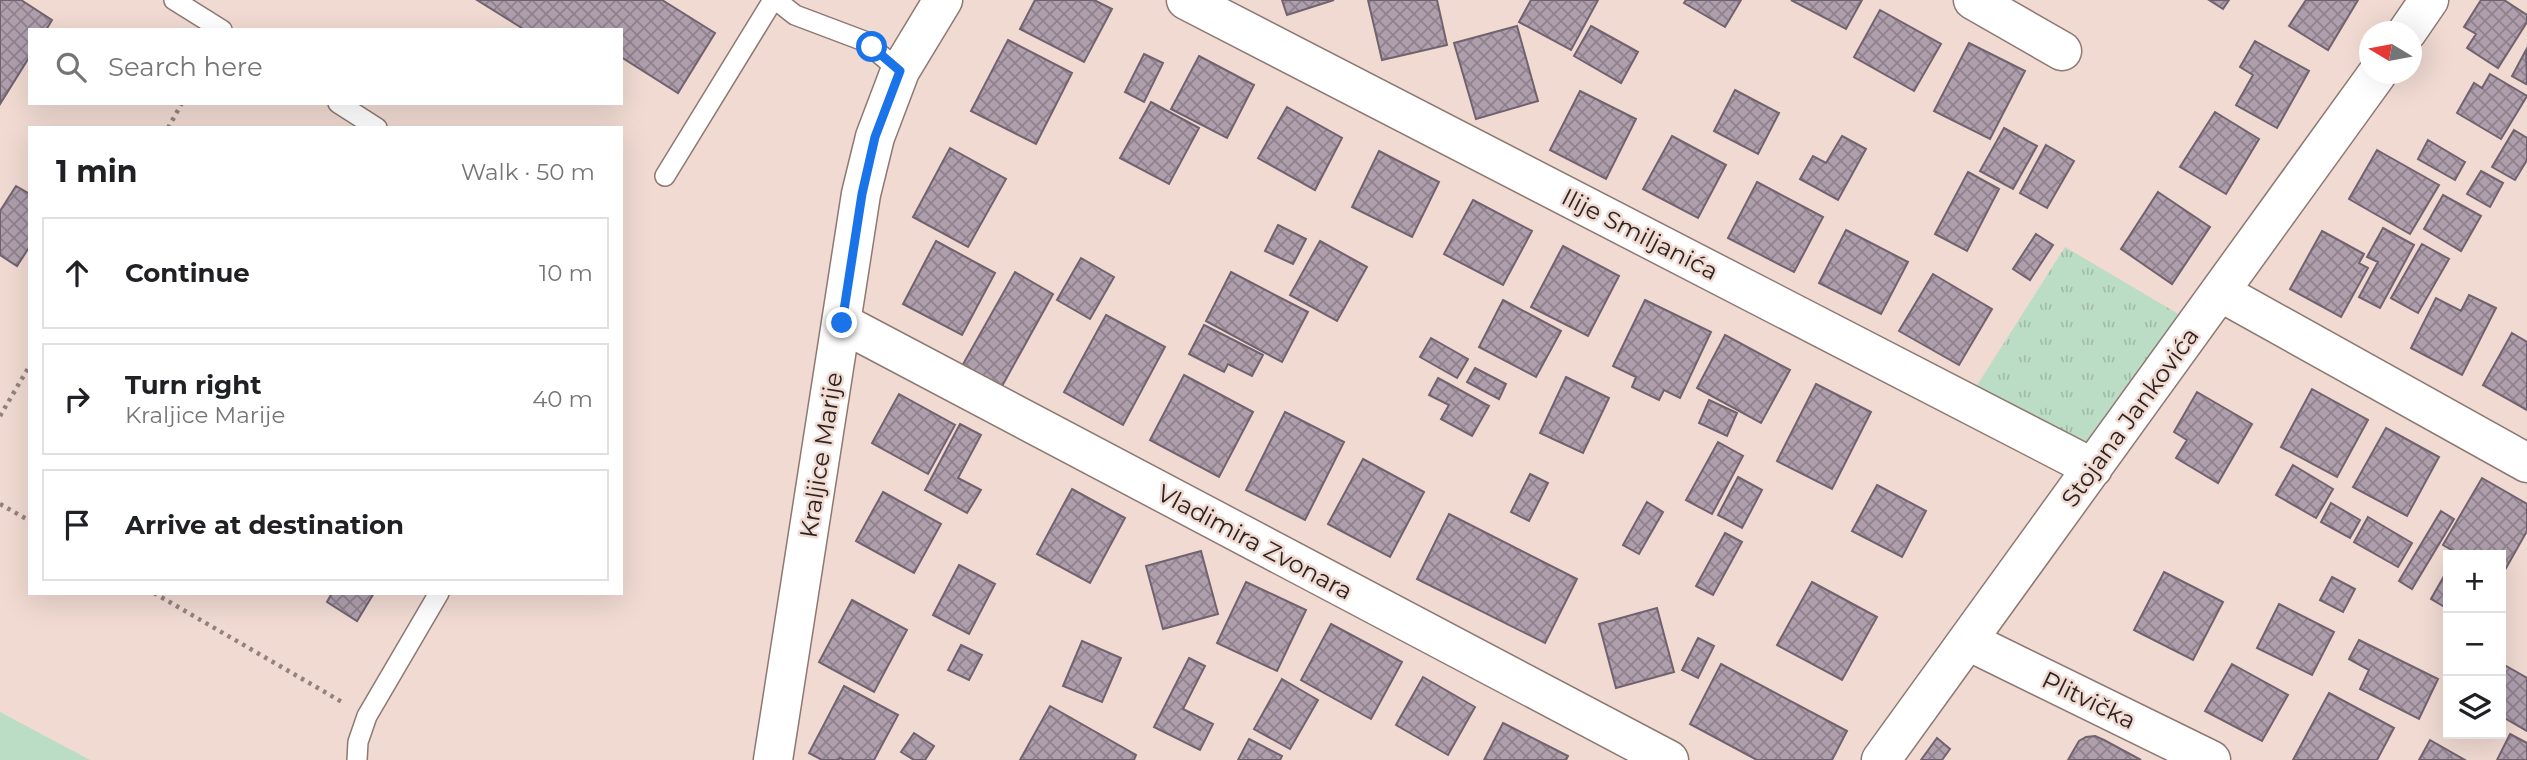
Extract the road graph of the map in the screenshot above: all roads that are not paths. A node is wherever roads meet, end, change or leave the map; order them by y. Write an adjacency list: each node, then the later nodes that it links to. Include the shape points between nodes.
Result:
1 (174, 0): 8 (lane)
2 (774, 0): 10 (lane, via 795,15 864,41); 14 (lane)
3 (943, 0): 10 (street, Kraljice Marije)
4 (1186, 0): 18 (street, Ilije Smiljanića)
5 (1972, 0): 9 (street)
6 (2429, 0): 7 (street)
7 (2415, 21)
8 (219, 28)
9 (2062, 51)
10 (900, 71): 16 (street, Kraljice Marije, via 867,171)
11 (2369, 84): 15 (street, Stojana Jankovića)
12 (341, 105): 13 (lane)
13 (374, 126)
14 (665, 176)
15 (2220, 292): 17 (street); 18 (street, Stojana Jankovića)
16 (842, 323): 22 (street, Kraljice Marije); 23 (street, Vladimira Zvonara)
17 (2527, 463)
18 (2093, 468): 20 (street, Stojana Jankovića)
19 (438, 595): 21 (lane, via 367,716)
20 (1968, 641): 24 (street, Stojana Jankovića); 25 (street, Plitvička)
21 (357, 760)
22 (773, 760)
23 (1669, 760)
24 (1881, 760)
25 (2211, 760)

